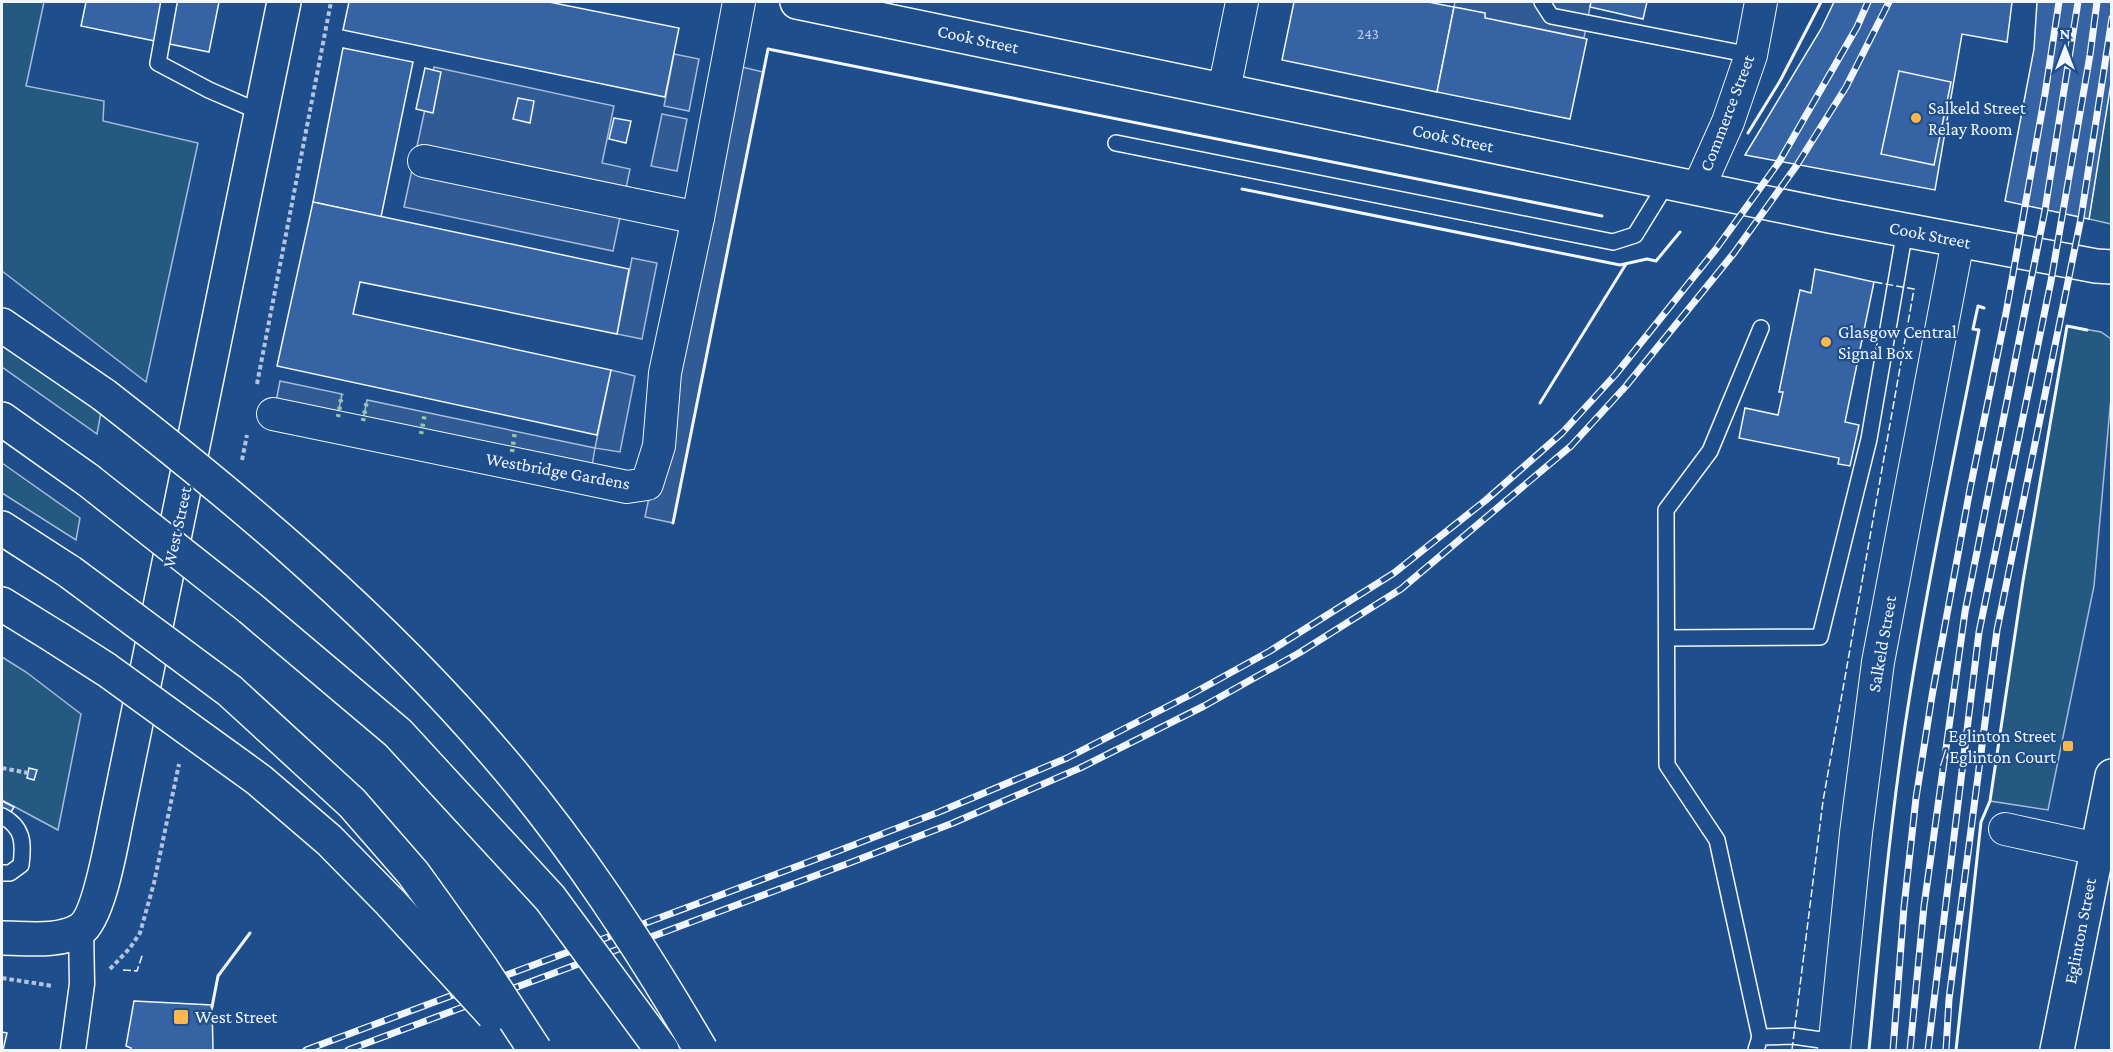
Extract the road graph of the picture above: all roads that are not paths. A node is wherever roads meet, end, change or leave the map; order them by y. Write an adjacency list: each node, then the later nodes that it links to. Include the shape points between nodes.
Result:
1 (169, 2): 10 (lane, via 158,63)
2 (284, 2): 10 (main road, West Street)
3 (739, 2): 14 (street, Westbridge Gardens)
4 (797, 2): 9 (main road, Cook Street)
5 (1242, 2): 9 (street)
6 (1542, 2): 8 (lane, via 1551,16)
7 (1761, 2): 8 (street, Commerce Street)
8 (1751, 55): 13 (street, Commerce Street, via 1728,122)
9 (1224, 90): 13 (main road, Cook Street)
10 (262, 113): 30 (main road, West Street, via 117,816 96,904)
11 (1116, 143): 13 (lane, via 1613,242 1635,235)
12 (424, 161): 14 (street)
13 (1682, 186): 15 (main road, Cook Street)
14 (698, 218): 20 (street, Westbridge Gardens, via 665,373 659,447 647,484 627,487)
15 (1905, 230): 16 (main road, Cook Street); 24 (lane, via 1869,439 1820,638)
16 (1958, 241): 17 (main road, Cook Street); 33 (street, Salkeld Street, via 1878,662)
17 (2106, 272)
18 (2, 325): 38 (main road, bridge, via 104,395 273,531 415,667 495,753 588,870)
19 (1761, 328): 24 (lane, via 1710,451 1666,510)
20 (273, 414)
21 (2, 419): 37 (main road, bridge, via 88,480 250,608 398,733 550,898)
22 (2, 528): 36 (main road, bridge, via 70,572 230,691 352,803 413,873)
23 (2, 604): 35 (main road, bridge, via 107,670 259,780 329,840)
24 (1667, 638): 32 (lane, via 1667,765 1717,840)
25 (2112, 776): 28 (main road, Eglinton Street)
26 (2, 816): 29 (lane, via 12,821 23,849 21,865 10,873)
27 (2005, 829): 28 (street)
28 (2097, 849): 39 (main road, Eglinton Street)
29 (2, 873)
30 (81, 929): 31 (main road, via 60,937); 34 (street, via 82,984)
31 (2, 938)
32 (1758, 1044): 33 (lane, via 1792,1036)
33 (1834, 1046)
34 (73, 1050)
35 (526, 1050)
36 (535, 1050)
37 (662, 1050)
38 (701, 1050)
39 (2057, 1050)

